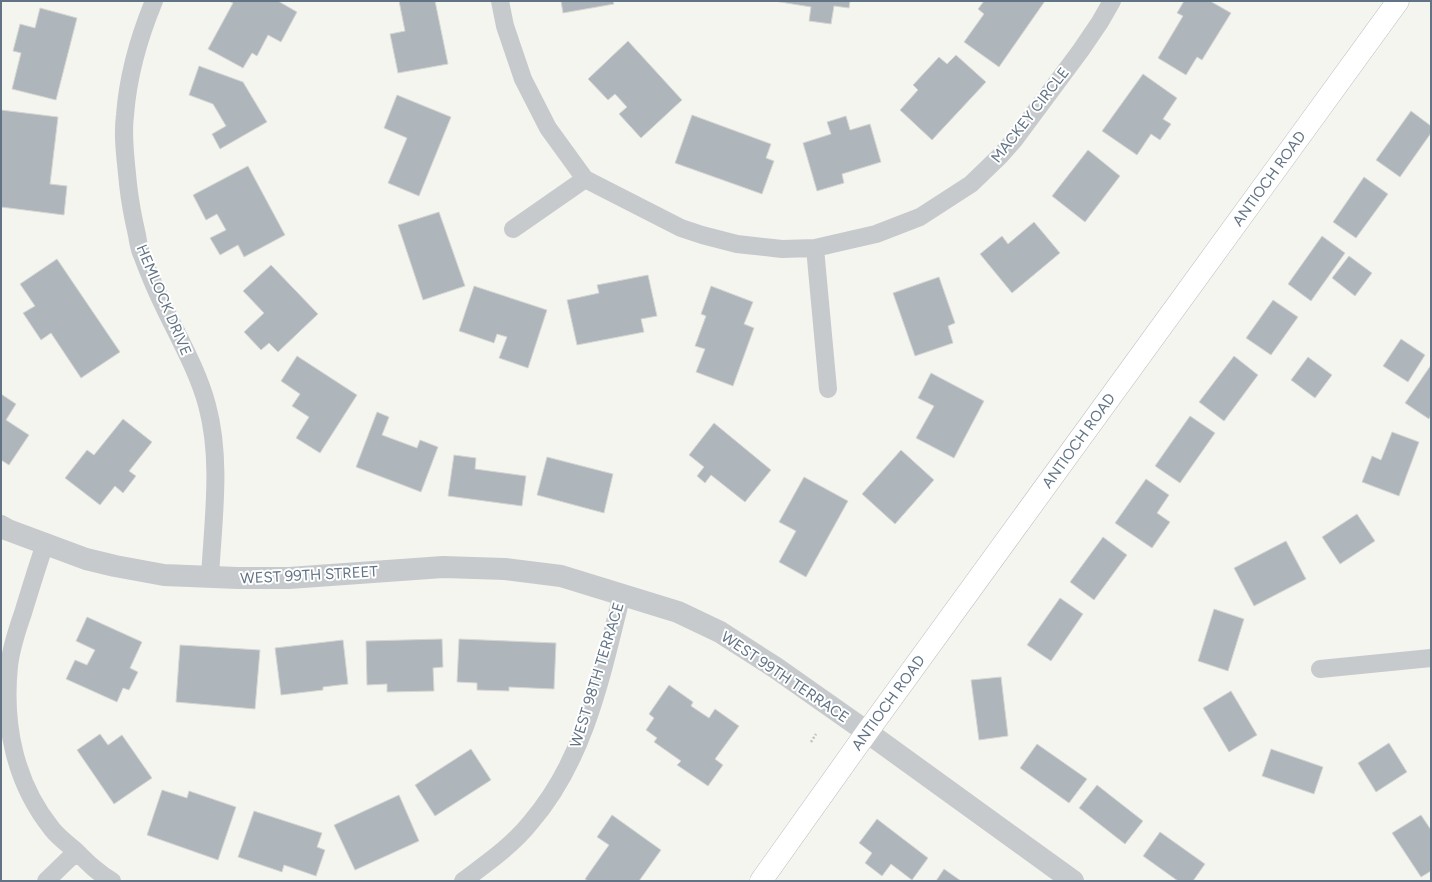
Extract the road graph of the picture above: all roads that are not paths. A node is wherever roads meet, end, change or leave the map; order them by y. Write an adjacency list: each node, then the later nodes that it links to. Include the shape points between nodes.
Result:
1 (154, 1): 11 (street, HEMLOCK DRIVE, via 145,23 129,84 124,116 124,145 130,203 141,253 195,371 207,405 215,455)
2 (500, 1): 5 (street, MACKEY CIRCLE, via 505,26 523,79 548,128)
3 (1112, 1): 7 (street, MACKEY CIRCLE, via 1081,50 1015,139 971,184 920,217 876,234)
4 (1398, 1): 15 (main road, ANTIOCH ROAD)
5 (585, 179): 6 (street); 7 (street, MACKEY CIRCLE, via 681,228 702,235 737,244 782,249)
6 (513, 229)
7 (815, 248): 8 (street)
8 (828, 389)
9 (1, 526): 10 (street, WEST 99TH STREET)
10 (45, 544): 11 (street, WEST 99TH STREET, via 86,559 115,566 164,574); 16 (street, via 17,631 9,665 10,736 23,779 39,810 53,830)
11 (210, 577): 12 (street, WEST 99TH STREET, via 289,578 443,567 505,569 561,576)
12 (622, 594): 15 (street, WEST 99TH TERRACE, via 678,612 720,632); 19 (street, WEST 98TH TERRACE, via 603,669 581,739 559,784 531,822 498,856)
13 (1431, 658): 14 (street)
14 (1320, 669)
15 (867, 732): 20 (main road, ANTIOCH ROAD); 21 (street, WEST 99TH TERRACE)
16 (76, 852): 17 (street); 18 (street, via 101,875)
17 (46, 881)
18 (112, 881)
19 (463, 881)
20 (761, 881)
21 (1073, 881)

